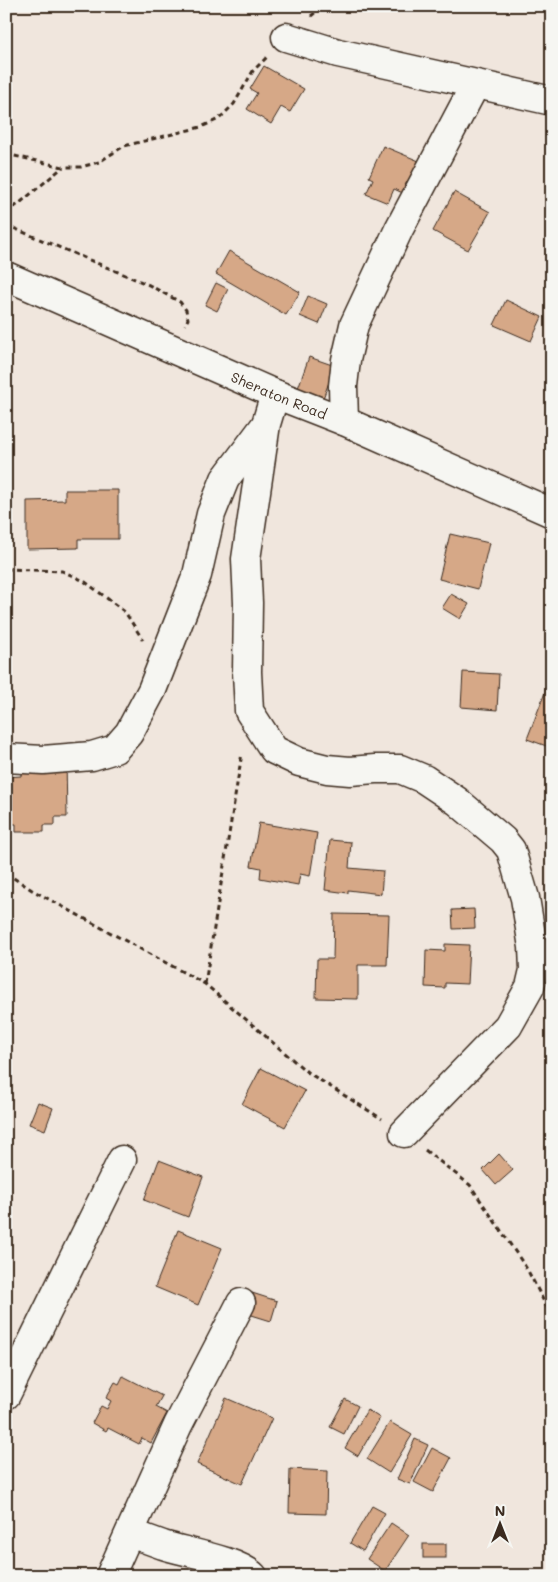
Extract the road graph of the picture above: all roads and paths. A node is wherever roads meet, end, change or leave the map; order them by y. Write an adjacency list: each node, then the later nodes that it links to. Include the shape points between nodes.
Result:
1 (323, 6): 2 (path)
2 (286, 37): 3 (street, via 338,53); 6 (path, via 253,71 234,104 219,119 200,127 124,146 99,162)
3 (475, 85): 4 (street); 12 (street, via 399,228 354,325 343,386)
4 (552, 101)
5 (6, 154): 6 (path)
6 (63, 167): 7 (path)
7 (6, 212)
8 (6, 225): 10 (path, via 112,268 180,302 188,319)
9 (6, 276): 10 (street, Sheraton Road)
10 (173, 350): 11 (street, Sheraton Road)
11 (275, 394): 12 (street, Sheraton Road); 13 (street)
12 (344, 421): 14 (street, Sheraton Road)
13 (266, 424): 16 (street, via 224,478 211,514 197,575); 17 (street, via 246,560)
14 (552, 513)
15 (6, 569): 16 (path, via 62,571 84,581 125,612)
16 (160, 668): 18 (street, via 129,733 115,749 92,756 43,760)
17 (249, 711): 20 (path); 21 (street, via 274,750 299,762 327,768 350,771 400,768 424,779 457,801 491,829 510,850 525,898 533,947 534,970 530,987 508,1026)
18 (6, 758)
19 (6, 873): 20 (path)
20 (204, 984): 21 (path, via 307,1072)
21 (404, 1133): 24 (path, via 470,1185 527,1269)
22 (122, 1160): 25 (street)
23 (241, 1303): 26 (street, via 178,1425)
24 (552, 1317)
25 (6, 1395)
26 (130, 1533): 27 (street); 28 (street, via 236,1565)
27 (110, 1576)
28 (253, 1576)

